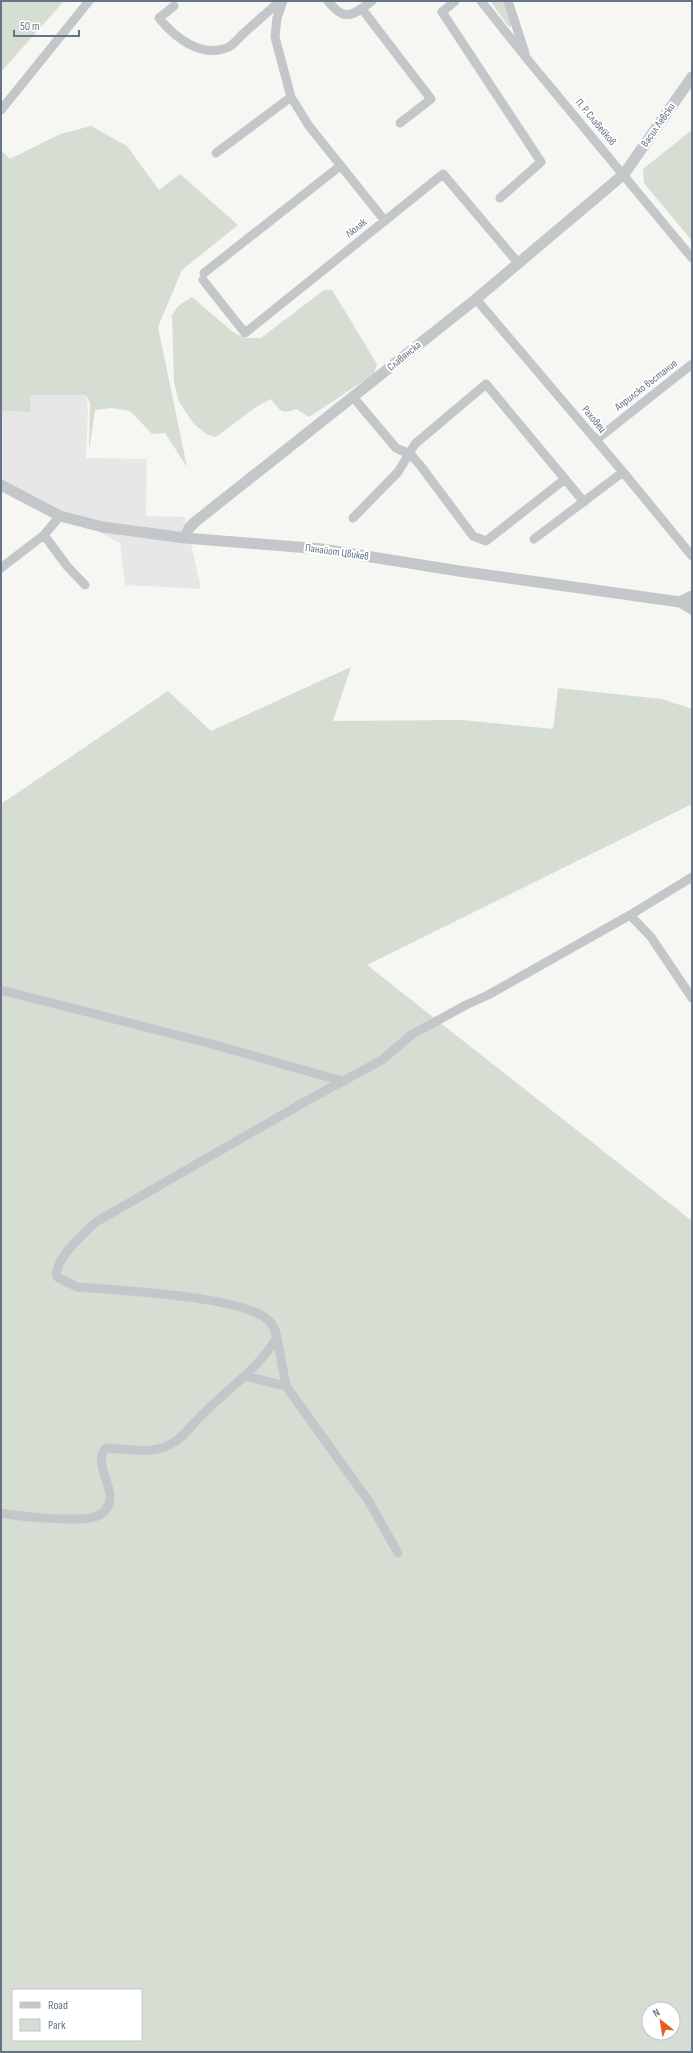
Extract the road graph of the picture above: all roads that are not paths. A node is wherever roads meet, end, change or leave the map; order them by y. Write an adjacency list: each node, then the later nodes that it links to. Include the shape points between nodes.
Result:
1 (89, 1): 13 (street)
2 (282, 1): 8 (street, via 230,47 215,50 184,43 170,31 159,18); 12 (street, via 275,37)
3 (328, 1): 9 (street, via 337,12 347,15)
4 (372, 1): 9 (street)
5 (455, 1): 18 (street, via 442,12 541,162)
6 (481, 1): 10 (street, П. Р. Славейков)
7 (508, 1): 10 (street)
8 (174, 6)
9 (362, 9): 14 (street, via 431,99)
10 (528, 60): 17 (street, П. Р. Славейков)
11 (692, 77): 17 (street, Васил Левски)
12 (291, 97): 15 (street); 16 (street, via 309,126)
13 (1, 110)
14 (400, 123)
15 (216, 153)
16 (340, 166): 19 (street); 19 (street, Люляк, via 204,276 245,333)
17 (624, 174): 20 (street, П. Р. Славейков); 21 (street, Славянска)
18 (500, 198)
19 (385, 221): 21 (street, Люляк, via 443,174)
20 (692, 258)
21 (519, 264): 22 (street, Славянска)
22 (476, 299): 24 (street, Славянска); 25 (street, Раховец)
23 (692, 364): 25 (street, Априлско въстание)
24 (353, 397): 26 (street, via 396,448); 34 (street, Славянска, via 195,522 188,528)
25 (596, 440): 27 (street, Раховец)
26 (410, 454): 28 (street, via 473,536 486,542); 28 (street, via 415,444 486,384); 32 (street, via 398,472)
27 (623, 472): 30 (street); 36 (street, Раховец)
28 (565, 479): 30 (street)
29 (1, 485): 31 (street, Панайот Цвикев)
30 (584, 502): 35 (street)
31 (60, 516): 33 (street); 34 (street, Панайот Цвикев, via 103,528)
32 (353, 518)
33 (44, 535): 37 (street); 38 (street)
34 (185, 538): 40 (street, Панайот Цвикев, via 322,549)
35 (534, 539)
36 (692, 556)
37 (1, 568)
38 (85, 585)
39 (692, 596): 40 (street)
40 (680, 602): 41 (street, Панайот Цвикев)
41 (692, 609)
42 (692, 877): 43 (street)
43 (630, 915): 45 (street, via 651,937); 46 (street, via 412,1035 382,1060)
44 (1, 990): 46 (street, via 208,1043)
45 (692, 998)
46 (342, 1081): 47 (street, via 96,1222 75,1243 57,1267 57,1277 77,1287 154,1293 251,1310 274,1326)
47 (277, 1337): 48 (street, via 270,1350); 49 (street)
48 (244, 1376): 49 (street); 50 (street, via 202,1414 186,1433 167,1446 150,1450 106,1448 102,1461 110,1496 105,1512 90,1518)
49 (286, 1386): 51 (street, via 368,1500)
50 (1, 1513)
51 (398, 1553)

